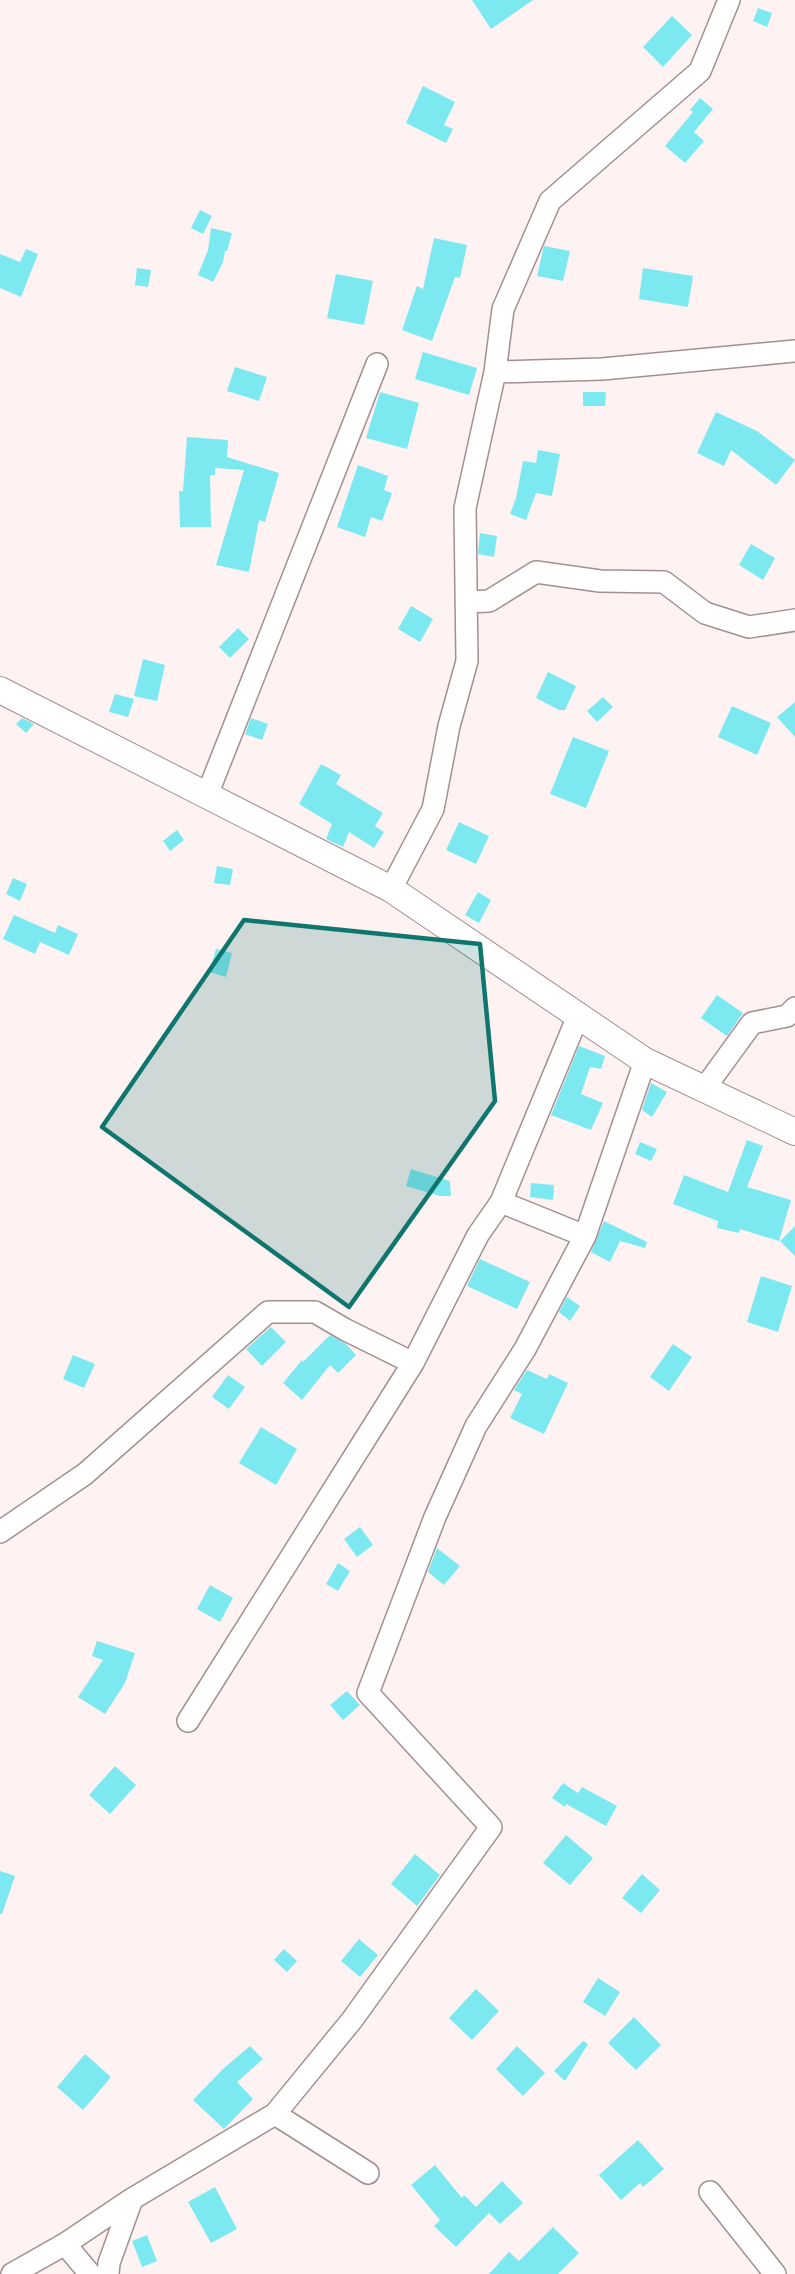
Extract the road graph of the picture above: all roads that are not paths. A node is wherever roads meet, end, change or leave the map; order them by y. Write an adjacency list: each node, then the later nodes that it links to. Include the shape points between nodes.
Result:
1 (729, 0): 4 (street, via 700,71 550,201 503,309)
2 (795, 351): 4 (street, via 602,369)
3 (377, 364): 8 (street)
4 (495, 372): 5 (street, via 465,508)
5 (466, 602): 6 (street, via 489,601 536,572 600,581 664,582 705,613 749,627); 9 (street, via 467,661 433,809)
6 (795, 620)
7 (0, 690): 8 (main road)
8 (207, 795): 9 (main road)
9 (391, 889): 11 (main road)
10 (795, 1008): 13 (street, via 787,1016 752,1023)
11 (578, 1016): 12 (main road); 15 (street)
12 (645, 1061): 13 (main road); 16 (street)
13 (704, 1089): 14 (main road)
14 (795, 1132)
15 (501, 1202): 16 (street); 17 (street, via 478,1235)
16 (585, 1236): 20 (street, via 525,1349 476,1426 435,1517 368,1693 491,1827 352,2019)
17 (413, 1363): 18 (street, via 315,1312 268,1312 85,1474); 19 (street)
18 (0, 1532)
19 (188, 1721)
20 (276, 2114): 21 (street); 23 (street)
21 (368, 2173)
22 (711, 2192): 28 (street)
23 (132, 2199): 24 (street); 27 (street, via 108,2263)
24 (65, 2244): 25 (street); 26 (street)
25 (12, 2274)
26 (90, 2274)
27 (108, 2274)
28 (775, 2274)

